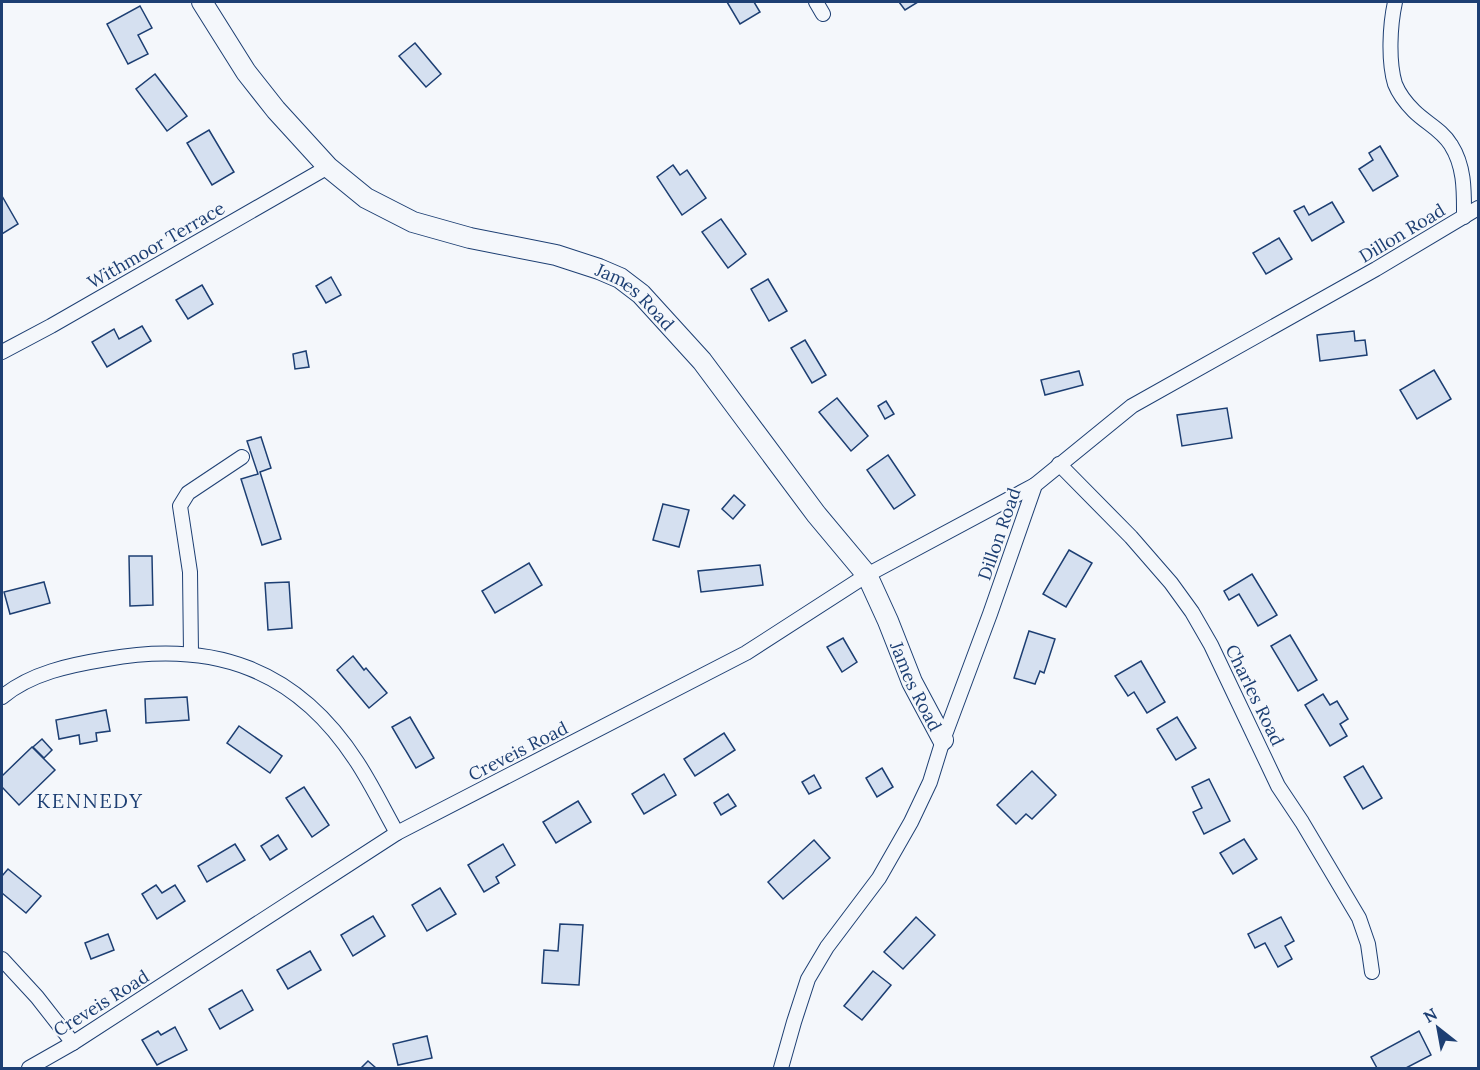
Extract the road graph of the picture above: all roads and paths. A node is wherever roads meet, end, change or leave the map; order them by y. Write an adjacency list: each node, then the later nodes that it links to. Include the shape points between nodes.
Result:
1 (202, 2): 5 (street, James Road, via 246,72)
2 (816, 2): 4 (street)
3 (1395, 2): 7 (street, via 1391,30 1395,84 1413,110 1438,130 1455,152 1464,183)
4 (823, 14)
5 (328, 167): 8 (street, Withmoor Terrace); 12 (street, James Road, via 366,198 412,222 556,255 620,278 641,294 702,361 816,514)
6 (1479, 208): 7 (street, Dillon Road)
7 (1464, 217): 10 (street, Dillon Road, via 1132,406)
8 (2, 352)
9 (242, 457): 13 (street, via 188,493 180,506 190,572)
10 (1059, 464): 11 (street, Dillon Road); 18 (street, Charles Road, via 1131,537 1192,612 1278,786 1359,918)
11 (1035, 485): 12 (street, Creveis Road); 15 (street, Dillon Road)
12 (867, 575): 15 (street, James Road, via 912,682); 16 (street, Creveis Road, via 746,653)
13 (191, 653): 14 (street, via 126,655 63,666 13,687); 16 (street, via 237,662 304,698 358,762)
14 (2, 697)
15 (943, 740): 21 (street, Dillon Road, via 930,782 911,822 879,878 808,979)
16 (397, 833): 19 (street, Creveis Road)
17 (2, 959): 19 (street)
18 (1372, 972)
19 (73, 1043): 20 (street, Creveis Road)
20 (29, 1068)
21 (781, 1068)

